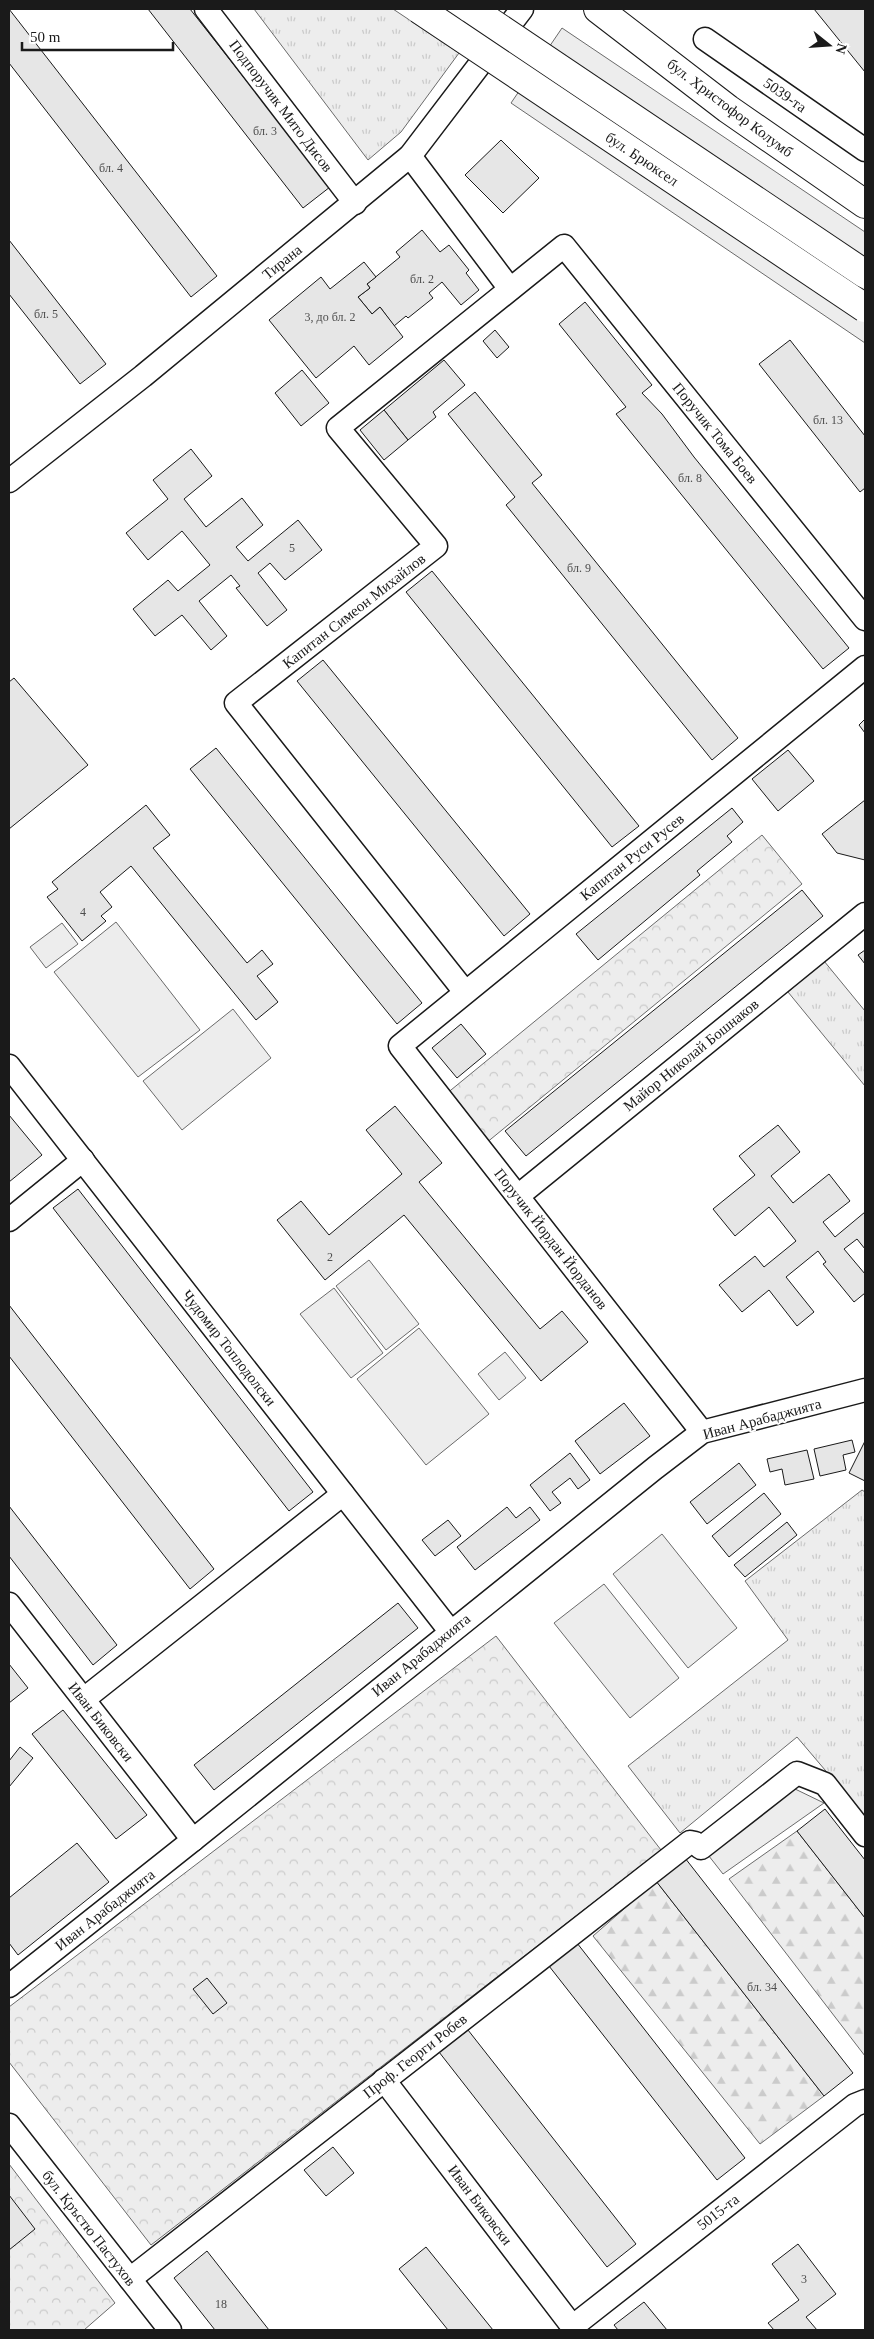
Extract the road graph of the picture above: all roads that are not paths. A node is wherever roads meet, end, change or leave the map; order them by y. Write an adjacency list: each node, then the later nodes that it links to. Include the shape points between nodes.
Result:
1 (206, 9): 9 (street, Подпоручик Мито Дисов)
2 (419, 9): 14 (main road, бул. Брюксел, bridge)
3 (471, 9): 12 (main road, бул. Брюксел, bridge)
4 (522, 9): 8 (street, Тирана)
5 (598, 9): 10 (main road, бул. Христофор Колумб, via 728,109)
6 (704, 40): 7 (street, 5039-та)
7 (865, 150)
8 (410, 156): 9 (street, Тирана); 13 (street)
9 (355, 203): 15 (street, Тирана)
10 (865, 204)
11 (564, 246): 13 (street, Капитан Симеон Михайлов); 16 (street, Поручик Тома Боев)
12 (865, 274)
13 (510, 289): 19 (street, Капитан Симеон Михайлов, via 338,428 436,546 236,703)
14 (865, 308)
15 (9, 481)
16 (865, 619)
17 (865, 667): 19 (street, Капитан Руси Русев)
18 (865, 914): 23 (street, Майор Николай Бошнаков)
19 (465, 992): 20 (street, Капитан Руси Русев)
20 (400, 1046): 23 (street, Поручик Йордан Йорданов)
21 (9, 1066): 22 (street, Чудомир Топлодолски)
22 (83, 1160): 24 (street); 27 (street, Чудомир Топлодолски)
23 (518, 1196): 26 (street, Поручик Йордан Йорданов)
24 (9, 1220)
25 (865, 1390): 26 (street, Иван Арабаджията)
26 (702, 1432): 29 (street, Иван Арабаджията)
27 (343, 1494): 29 (street, Чудомир Топлодолски); 30 (street)
28 (9, 1604): 30 (street, Иван Биковски)
29 (450, 1631): 32 (street, Иван Арабаджията)
30 (84, 1699): 32 (street, Иван Биковски)
31 (865, 1835): 34 (street, Проф. Георги Робев, via 825,1784 796,1773 701,1848 690,1842)
32 (193, 1840): 33 (street, Иван Арабаджията)
33 (9, 1986)
34 (384, 2080): 37 (street, Проф. Георги Робев); 38 (street, Иван Биковски)
35 (865, 2100): 38 (street, 5015-та)
36 (9, 2125): 37 (street, бул. Кръстю Пастухов)
37 (130, 2279): 39 (street, бул. Кръстю Пастухов)
38 (574, 2328)
39 (170, 2330)

